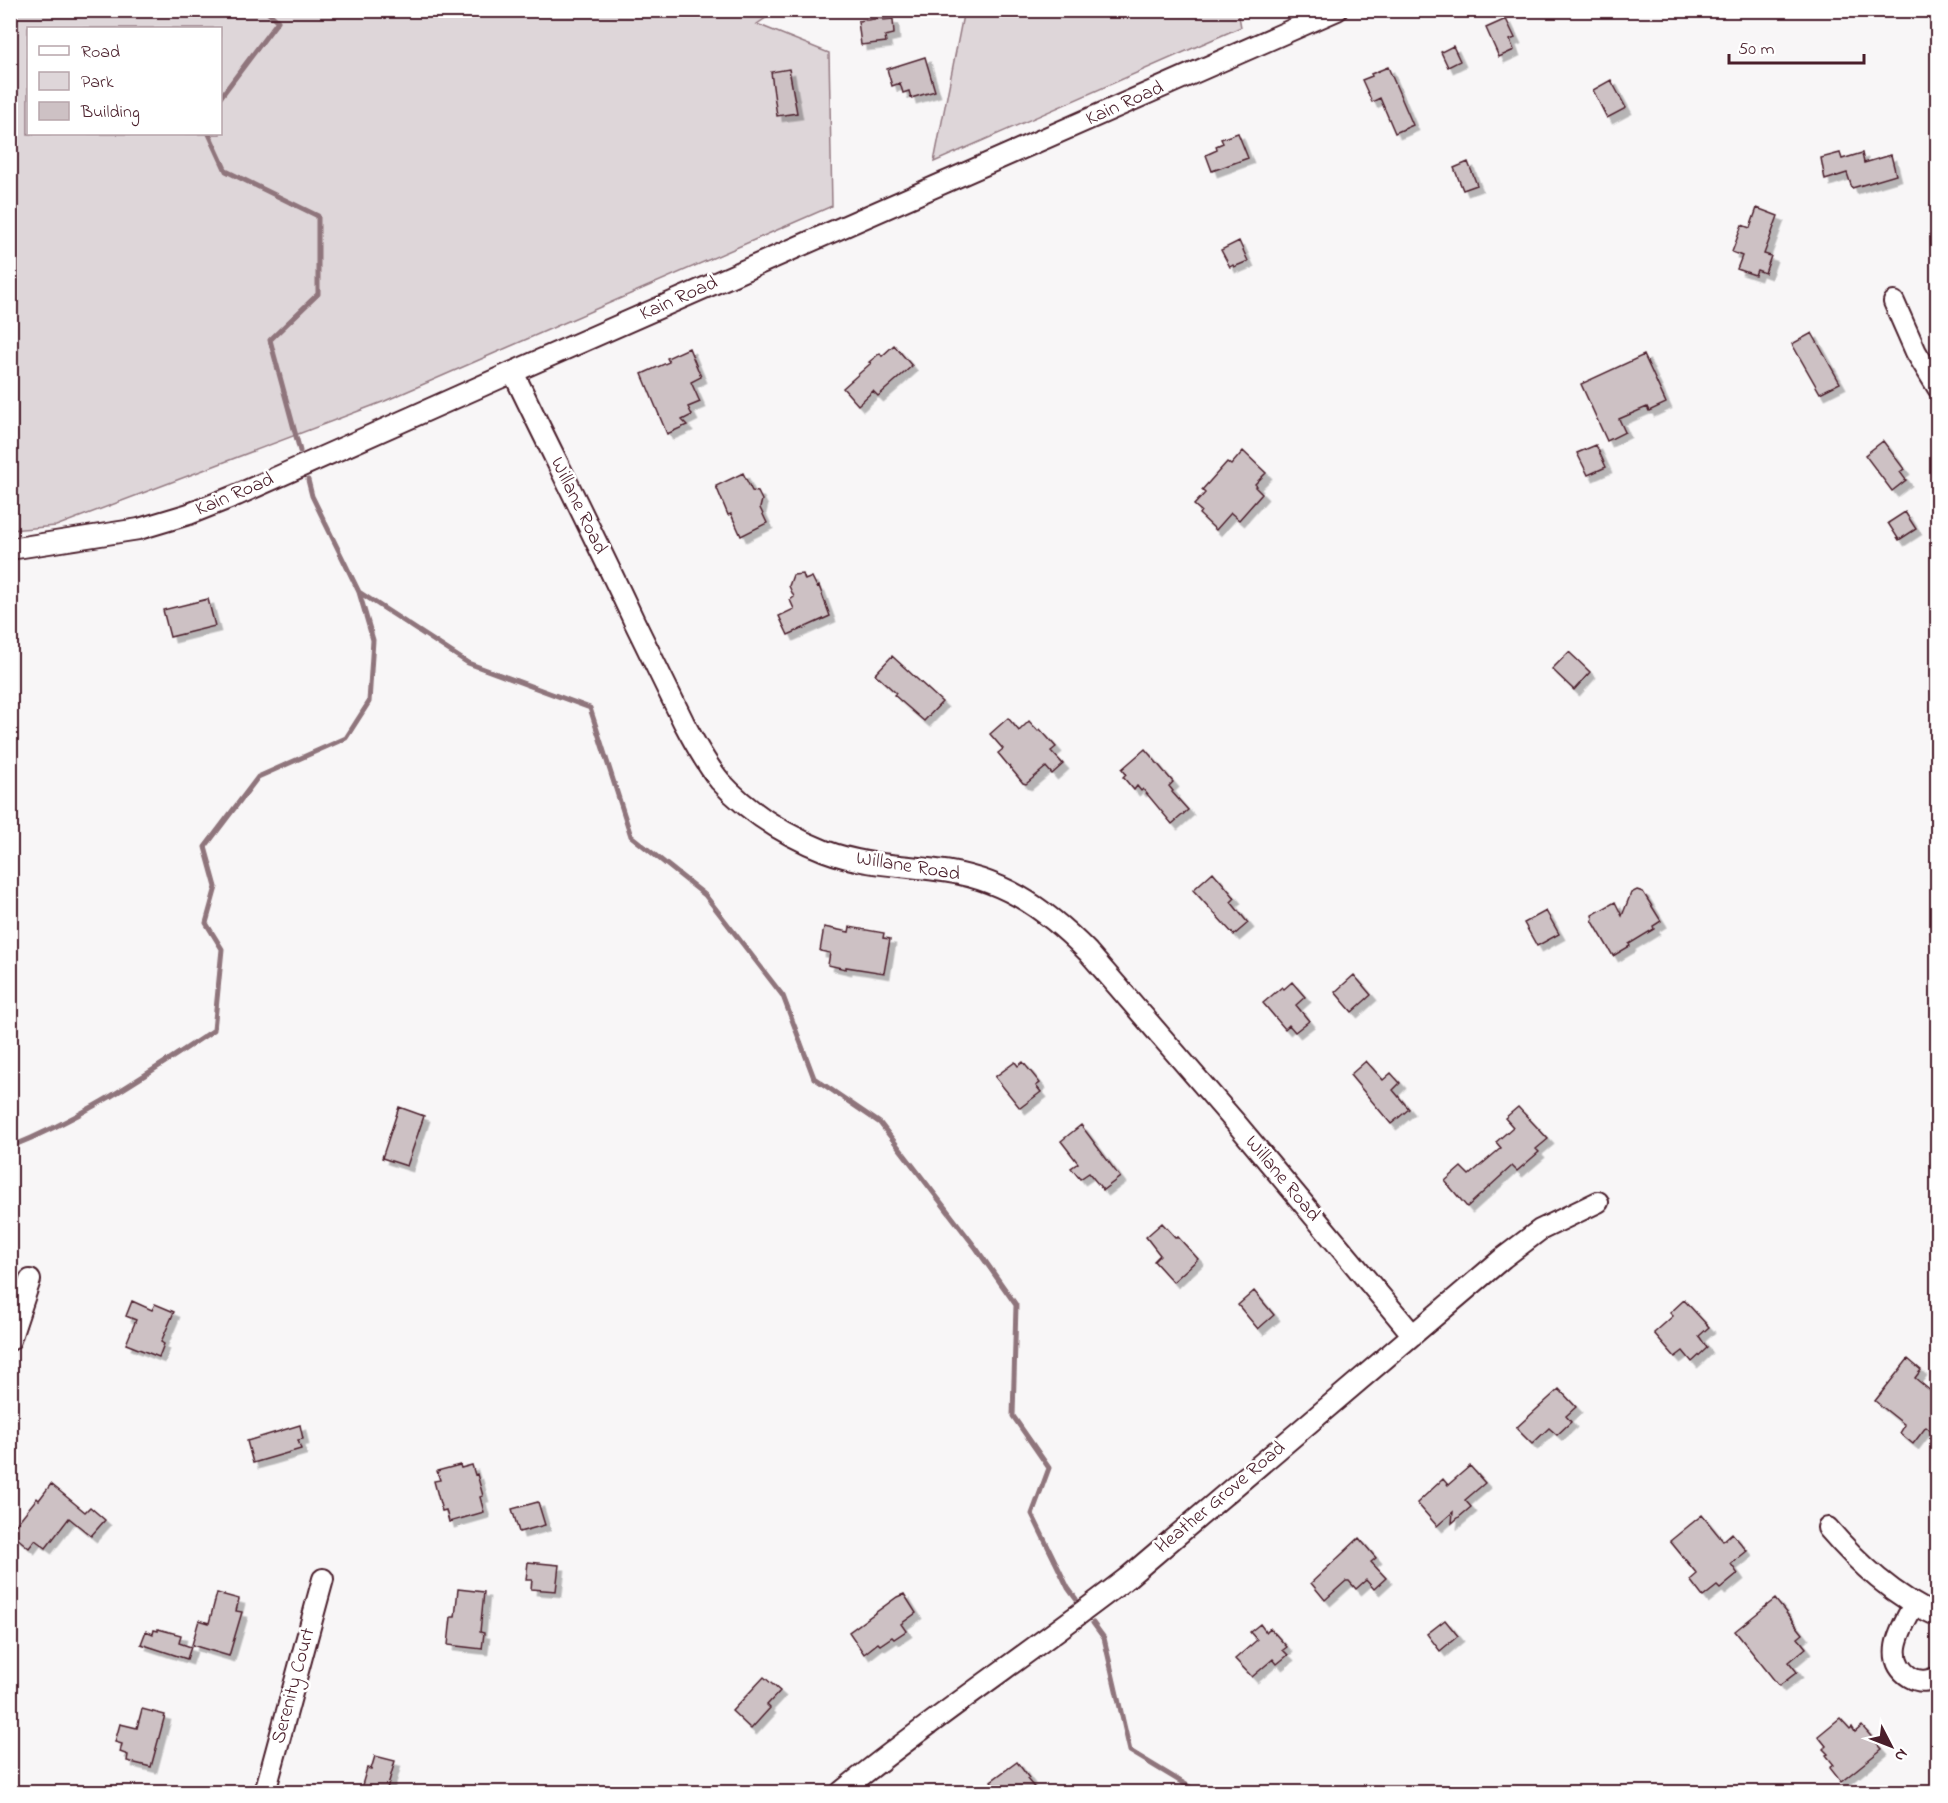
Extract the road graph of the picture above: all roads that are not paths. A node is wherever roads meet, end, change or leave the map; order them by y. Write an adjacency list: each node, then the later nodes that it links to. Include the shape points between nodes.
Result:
1 (1337, 10): 3 (street, Kain Road)
2 (1894, 302): 4 (street, via 1916,352)
3 (513, 372): 5 (street, Kain Road, via 189,514 139,530); 8 (street, Willane Road, via 664,684 697,747 721,781 771,825 825,851 861,862 956,872 993,884 1023,898 1067,930)
4 (1938, 388)
5 (10, 549)
6 (1598, 1203): 8 (street, Heather Grove Road, via 1540,1230)
7 (30, 1280): 9 (street)
8 (1413, 1335): 16 (street, Heather Grove Road, via 1127,1578)
9 (10, 1340)
10 (1828, 1528): 12 (street, via 1866,1569)
11 (324, 1579): 15 (street, Serenity Court)
12 (1914, 1604): 13 (street); 14 (street, via 1898,1635 1895,1656 1908,1676 1918,1681)
13 (1938, 1616)
14 (1938, 1677)
15 (265, 1792)
16 (841, 1792)

